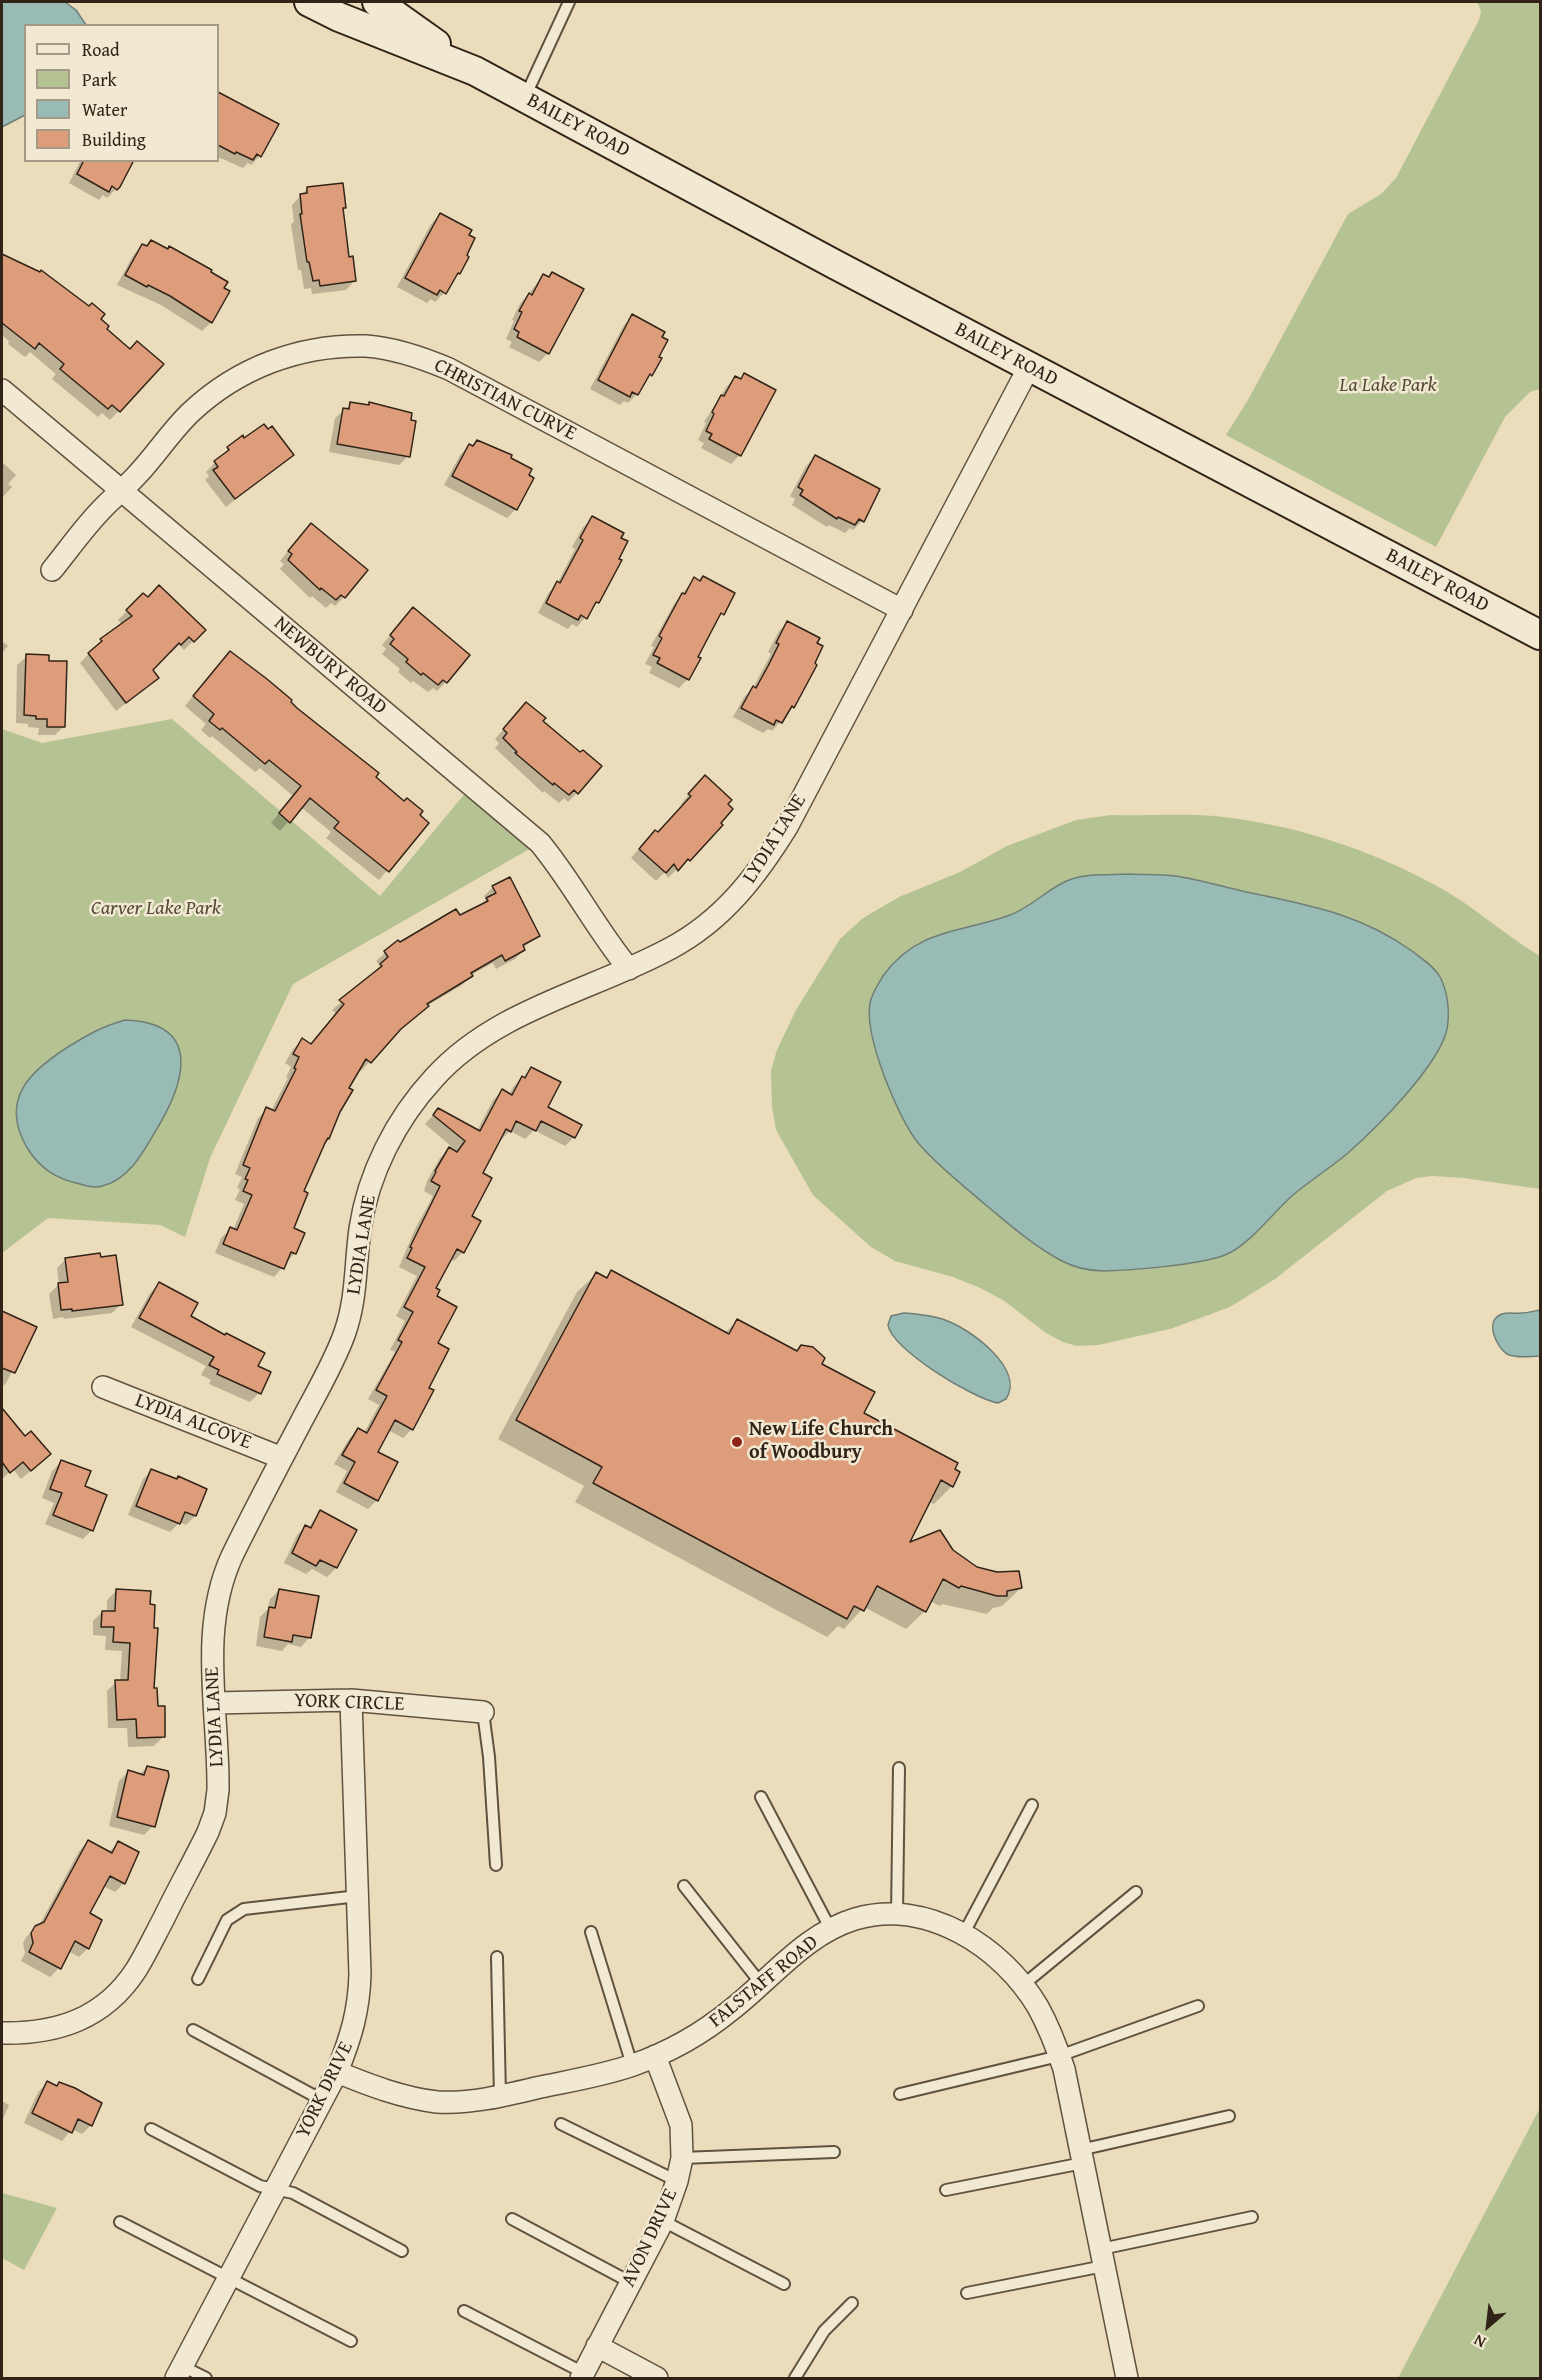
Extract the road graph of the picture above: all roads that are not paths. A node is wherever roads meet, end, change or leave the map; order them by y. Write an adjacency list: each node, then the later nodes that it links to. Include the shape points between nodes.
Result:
1 (309, 2): 4 (main road, BAILEY ROAD)
2 (377, 2): 4 (main road, BAILEY ROAD)
3 (568, 2): 5 (lane)
4 (474, 71): 5 (main road, BAILEY ROAD)
5 (525, 98): 6 (main road, BAILEY ROAD)
6 (1029, 367): 10 (street, LYDIA LANE); 11 (main road, BAILEY ROAD)
7 (2, 390): 8 (street, NEWBURY ROAD)
8 (121, 491): 9 (street, CHRISTIAN CURVE); 10 (street, CHRISTIAN CURVE, via 190,413 243,374 294,354 332,348 376,348 419,357 449,369); 12 (street, NEWBURY ROAD, via 540,843)
9 (52, 570)
10 (902, 610): 12 (street, LYDIA LANE, via 787,827 752,880 705,925 673,947)
11 (1540, 634)
12 (629, 969): 14 (street, LYDIA LANE, via 522,1014 488,1033 441,1070 412,1106 387,1145 368,1195 346,1329 333,1362)
13 (103, 1387): 14 (street, LYDIA ALCOVE)
14 (282, 1458): 16 (street, LYDIA LANE, via 220,1586 212,1635)
15 (351, 1700): 16 (street, YORK CIRCLE); 17 (street, YORK CIRCLE); 24 (street, YORK DRIVE)
16 (214, 1702): 35 (street, LYDIA LANE, via 218,1782 215,1813 137,1969 104,2004 73,2022 45,2031)
17 (483, 1712): 21 (lane)
18 (899, 1768): 25 (lane)
19 (761, 1797): 26 (lane)
20 (1032, 1805): 28 (lane)
21 (496, 1864)
22 (684, 1886): 31 (lane)
23 (1136, 1892): 32 (lane)
24 (358, 1896): 30 (lane, via 244,1909 228,1920); 39 (street, YORK DRIVE, via 359,2004)
25 (897, 1914): 26 (street, FALSTAFF ROAD, via 854,1919); 28 (street, FALSTAFF ROAD, via 943,1923)
26 (830, 1928): 31 (street, FALSTAFF ROAD, via 802,1947)
27 (591, 1932): 38 (lane)
28 (963, 1935): 32 (street, FALSTAFF ROAD, via 985,1949)
29 (497, 1957): 41 (lane)
30 (198, 1979)
31 (762, 1985): 36 (street, FALSTAFF ROAD, via 706,2029)
32 (1023, 1985): 37 (street, FALSTAFF ROAD, via 1050,2031)
33 (1198, 2006): 37 (lane)
34 (193, 2030): 42 (lane)
35 (2, 2033)
36 (655, 2056): 38 (street, FALSTAFF ROAD); 48 (street, AVON DRIVE, via 681,2125)
37 (1059, 2056): 40 (lane); 47 (street, FALSTAFF ROAD)
38 (632, 2066): 41 (street, FALSTAFF ROAD)
39 (337, 2072): 41 (street, FALSTAFF ROAD, via 377,2088 438,2102); 42 (street, YORK DRIVE)
40 (900, 2094)
41 (500, 2097)
42 (322, 2100): 50 (street, YORK DRIVE)
43 (1230, 2116): 47 (lane)
44 (561, 2124): 49 (lane)
45 (151, 2128): 50 (lane, via 260,2186)
46 (834, 2152): 48 (lane)
47 (1082, 2157): 51 (lane); 57 (street, FALSTAFF ROAD)
48 (682, 2158): 49 (street, AVON DRIVE)
49 (677, 2181): 54 (street, AVON DRIVE)
50 (275, 2189): 56 (lane, via 293,2193); 58 (street, YORK DRIVE)
51 (946, 2190)
52 (1252, 2217): 57 (lane)
53 (512, 2219): 59 (lane)
54 (663, 2221): 59 (street, AVON DRIVE); 60 (lane)
55 (120, 2222): 58 (lane)
56 (402, 2251)
57 (1102, 2258): 61 (lane); 72 (street, FALSTAFF ROAD)
58 (229, 2278): 64 (lane); 67 (street, YORK DRIVE)
59 (630, 2282): 65 (street, AVON DRIVE)
60 (784, 2284)
61 (967, 2293)
62 (852, 2303): 71 (lane, via 824,2331)
63 (464, 2311): 68 (lane)
64 (351, 2341)
65 (597, 2346): 66 (street); 68 (street, AVON DRIVE)
66 (631, 2372): 70 (street)
67 (180, 2373): 69 (lane)
68 (582, 2376)
69 (206, 2379)
70 (657, 2379)
71 (795, 2379)
72 (1127, 2379)

